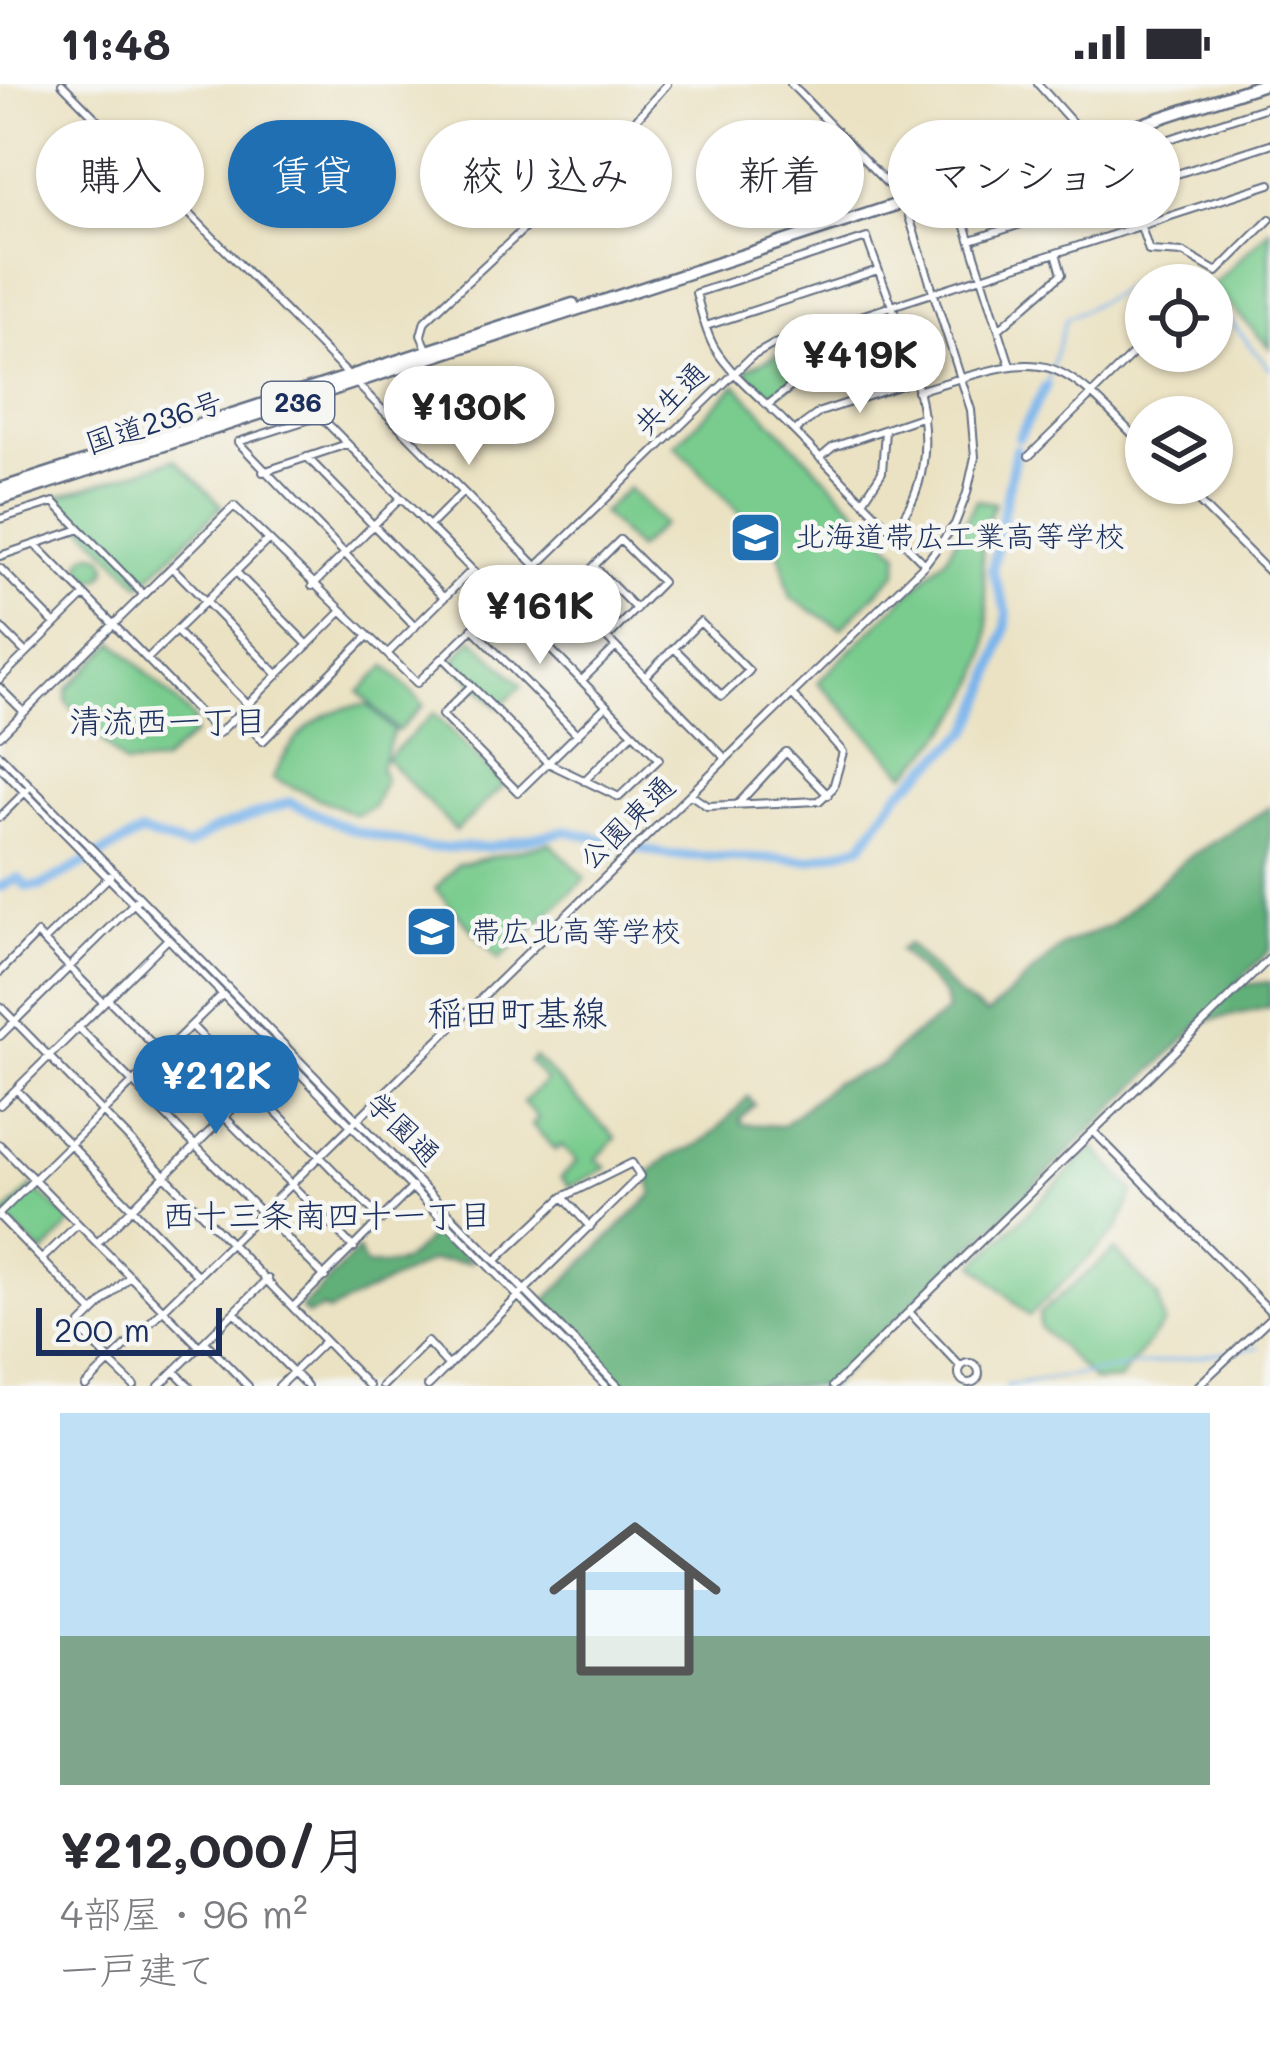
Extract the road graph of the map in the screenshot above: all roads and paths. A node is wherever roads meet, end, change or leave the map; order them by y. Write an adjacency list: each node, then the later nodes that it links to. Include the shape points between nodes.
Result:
1 (62, 84): 36 (street)
2 (668, 84): 31 (street, via 614,145 424,321)
3 (791, 84): 12 (street)
4 (1038, 84): 7 (street)
5 (1264, 84): 8 (highway, 国道236号 / 236)
6 (1270, 106): 9 (street)
7 (1070, 120)
8 (1153, 120)
9 (1180, 136)
10 (1270, 144): 11 (street)
11 (1180, 173)
12 (888, 184)
13 (1270, 184): 15 (street, 共生通)
14 (888, 206): 31 (highway, 国道236号 / 236)
15 (1180, 213)
16 (1270, 219): 21 (street, via 1217,272 1184,254 1150,251)
17 (913, 228): 26 (street, 公園東通)
18 (966, 228): 22 (street)
19 (1008, 228): 22 (street)
20 (1134, 228): 23 (street, 共生通)
21 (1141, 228)
22 (970, 240): 25 (street)
23 (1056, 253): 25 (street, 共生通); 29 (street, via 1062,274)
24 (878, 270): 27 (street); 28 (street); 28 (street, via 867,238 696,293)
25 (982, 277): 26 (street, 共生通); 29 (street)
26 (936, 293): 27 (street, 共生通); 35 (street, 公園東通)
27 (889, 307): 30 (street); 34 (street, 共生通, via 774,344)
28 (706, 326): 34 (street)
29 (999, 329): 33 (street)
30 (902, 346): 37 (street); 40 (street, via 798,381)
31 (429, 355): 36 (highway, 国道236号 / 236)
32 (1125, 361): 39 (street)
33 (1009, 362): 35 (street); 39 (street, via 1061,368)
34 (734, 370): 40 (street); 66 (street, 共生通)
35 (962, 377): 38 (street); 65 (street, 公園東通, via 975,432 972,476 955,524)
36 (353, 380): 50 (highway, 国道236号 / 236); 51 (street); 53 (highway, 国道236号 / 236)
37 (914, 381): 38 (street); 44 (street, via 820,412)
38 (917, 391): 41 (street)
39 (1093, 393): 42 (street); 46 (street)
40 (768, 405): 44 (street)
41 (924, 416): 43 (street); 60 (street, via 921,483)
42 (1125, 426)
43 (885, 430): 48 (street); 54 (street, via 881,472)
44 (794, 431): 48 (street)
45 (347, 444): 47 (street); 49 (street, via 320,416 238,442); 52 (street)
46 (1029, 456)
47 (307, 458): 49 (street); 57 (street)
48 (820, 458): 54 (street)
49 (263, 472): 63 (street)
50 (0, 489)
51 (463, 492): 58 (street); 66 (street)
52 (401, 498): 57 (street); 58 (street)
53 (0, 499)
54 (863, 501): 60 (street)
55 (1201, 504): 71 (street)
56 (0, 519): 59 (street, via 54,502)
57 (373, 526): 63 (street); 75 (street)
58 (429, 526): 69 (street)
59 (80, 529): 62 (street); 73 (street)
60 (892, 531): 65 (street)
61 (268, 540): 67 (street, via 234,506); 70 (street); 72 (street)
62 (36, 545): 64 (street); 74 (street)
63 (343, 554): 72 (street); 83 (street)
64 (0, 556)
65 (925, 564): 101 (street, 公園東通)
66 (536, 566): 76 (street, 共生通); 87 (street)
67 (172, 567): 73 (street); 77 (street)
68 (0, 568): 80 (street)
69 (472, 570): 75 (street); 76 (street)
70 (236, 572): 77 (street); 88 (street)
71 (1270, 574)
72 (312, 586): 79 (street)
73 (143, 595): 81 (street)
74 (84, 596): 80 (street); 81 (street)
75 (444, 598): 83 (street)
76 (501, 599): 84 (street, 共生通); 98 (street)
77 (206, 602): 85 (street); 95 (street)
78 (635, 609): 78 (street, via 662,583 620,540 594,566); 87 (street)
79 (340, 614): 86 (street); 88 (street)
80 (55, 624): 91 (street)
81 (113, 625): 94 (street); 104 (street)
82 (0, 627): 91 (street)
83 (415, 627): 92 (street)
84 (472, 628): 93 (street, 共生通); 107 (street)
85 (176, 631): 94 (street); 102 (street)
86 (368, 636): 92 (street); 105 (street, via 263,741)
87 (607, 638): 89 (street)
88 (308, 645): 95 (street)
89 (616, 647): 96 (street); 98 (street)
90 (674, 648): 90 (street, via 700,622 748,671 722,696); 96 (street)
91 (26, 653): 97 (street)
92 (387, 654): 93 (street, via 417,683)
93 (443, 657): 99 (street)
94 (147, 659): 105 (street, via 219,733)
95 (278, 675): 102 (street)
96 (645, 676): 110 (street)
97 (0, 679)
98 (581, 681): 103 (street)
99 (471, 686): 111 (street); 111 (street, via 442,715 518,792)
100 (0, 688): 104 (street)
101 (792, 695): 110 (street, 公園東通); 116 (street, via 843,752)
102 (248, 705): 105 (street)
103 (606, 706): 106 (street); 107 (street)
104 (24, 712): 108 (street)
105 (238, 715)
106 (633, 733): 113 (street); 113 (street, via 659,759 619,797)
107 (578, 735): 111 (street)
108 (0, 736)
109 (0, 755): 114 (street, 学園通)
110 (726, 759): 115 (street, 公園東通)
111 (548, 764): 113 (street)
112 (0, 767): 114 (street, 学園通)
113 (584, 781)
114 (28, 789): 118 (street); 119 (street, 学園通)
115 (691, 795): 117 (street, via 707,806); 141 (street, 公園東通)
116 (828, 795): 117 (street); 117 (street, via 786,752)
117 (737, 805)
118 (0, 817)
119 (112, 874): 120 (street, 学園通); 122 (street)
120 (137, 900): 121 (street, 学園通); 124 (street)
121 (172, 935): 126 (street, 学園通); 127 (street)
122 (44, 941): 124 (street); 125 (street, via 37,934)
123 (1270, 958): 144 (street)
124 (69, 967): 127 (street); 129 (street)
125 (0, 972)
126 (226, 991): 130 (street); 133 (street, 学園通)
127 (105, 1000): 131 (street); 135 (street)
128 (0, 1006): 129 (street)
129 (15, 1021): 132 (street); 134 (street)
130 (192, 1026): 135 (street); 138 (street)
131 (78, 1028): 134 (street); 136 (street)
132 (0, 1036)
133 (289, 1054): 138 (street); 141 (street, 学園通); 143 (street, 学園通)
134 (50, 1056): 137 (street); 140 (street)
135 (163, 1056): 136 (street); 142 (street)
136 (134, 1083): 140 (street); 147 (street)
137 (16, 1089): 139 (street); 145 (street)
138 (253, 1089): 142 (street); 148 (street)
139 (0, 1105)
140 (105, 1111): 145 (street); 149 (street)
141 (356, 1117): 143 (street, 公園東通); 152 (street, 学園通)
142 (225, 1118): 147 (street); 151 (street)
143 (348, 1124): 148 (street, 公園東通); 152 (street, 学園通)
144 (1096, 1133): 174 (street); 175 (street)
145 (70, 1144): 150 (street); 154 (street)
146 (0, 1145): 150 (street)
147 (196, 1147): 149 (street); 155 (street)
148 (318, 1156): 151 (street, 公園東通); 157 (street)
149 (166, 1175): 154 (street); 160 (street)
150 (34, 1179): 156 (street); 158 (street)
151 (291, 1184): 155 (street, 公園東通); 162 (street)
152 (417, 1184): 157 (street); 164 (street, 学園通); 169 (street, 学園通)
153 (563, 1197): 159 (street); 159 (street, via 632,1163 640,1176); 164 (street)
154 (133, 1208): 161 (street); 166 (street)
155 (261, 1214): 160 (street, 公園東通); 167 (street)
156 (0, 1215): 163 (street)
157 (382, 1220): 162 (street)
158 (78, 1224): 161 (street); 163 (street)
159 (590, 1227): 169 (street)
160 (232, 1242): 166 (street, 公園東通); 168 (street)
161 (97, 1244): 165 (street)
162 (354, 1248): 167 (street)
163 (41, 1259): 172 (street)
164 (495, 1261): 169 (street, 学園通)
165 (130, 1276): 171 (street); 172 (street)
166 (198, 1276): 171 (street, 公園東通)
167 (325, 1277): 170 (street)
168 (268, 1279): 170 (street); 173 (street)
169 (522, 1294): 179 (street); 195 (street, 学園通); 196 (street, 学園通)
170 (293, 1307): 176 (street)
171 (164, 1310): 177 (street); 178 (street, 公園東通)
172 (93, 1312): 178 (street, via 80,1329)
173 (235, 1312): 177 (street); 182 (street)
174 (911, 1314): 180 (street); 197 (street)
175 (1270, 1315): 198 (street)
176 (325, 1341): 182 (street); 192 (street)
177 (203, 1344): 181 (street); 189 (street)
178 (111, 1362): 185 (street, 公園東通); 186 (street)
179 (448, 1365): 193 (street, via 427,1342); 194 (street)
180 (962, 1367): 183 (street); 184 (street, via 976,1366)
181 (175, 1372): 187 (street); 188 (street)
182 (293, 1372): 190 (street); 191 (street)
183 (959, 1383): 184 (street)
184 (978, 1384)
185 (85, 1386)
186 (134, 1386)
187 (159, 1386)
188 (189, 1386)
189 (248, 1386)
190 (279, 1386)
191 (307, 1386)
192 (369, 1386)
193 (383, 1386)
194 (428, 1386)
195 (606, 1386)
196 (618, 1386)
197 (833, 1386)
198 (1198, 1386)

